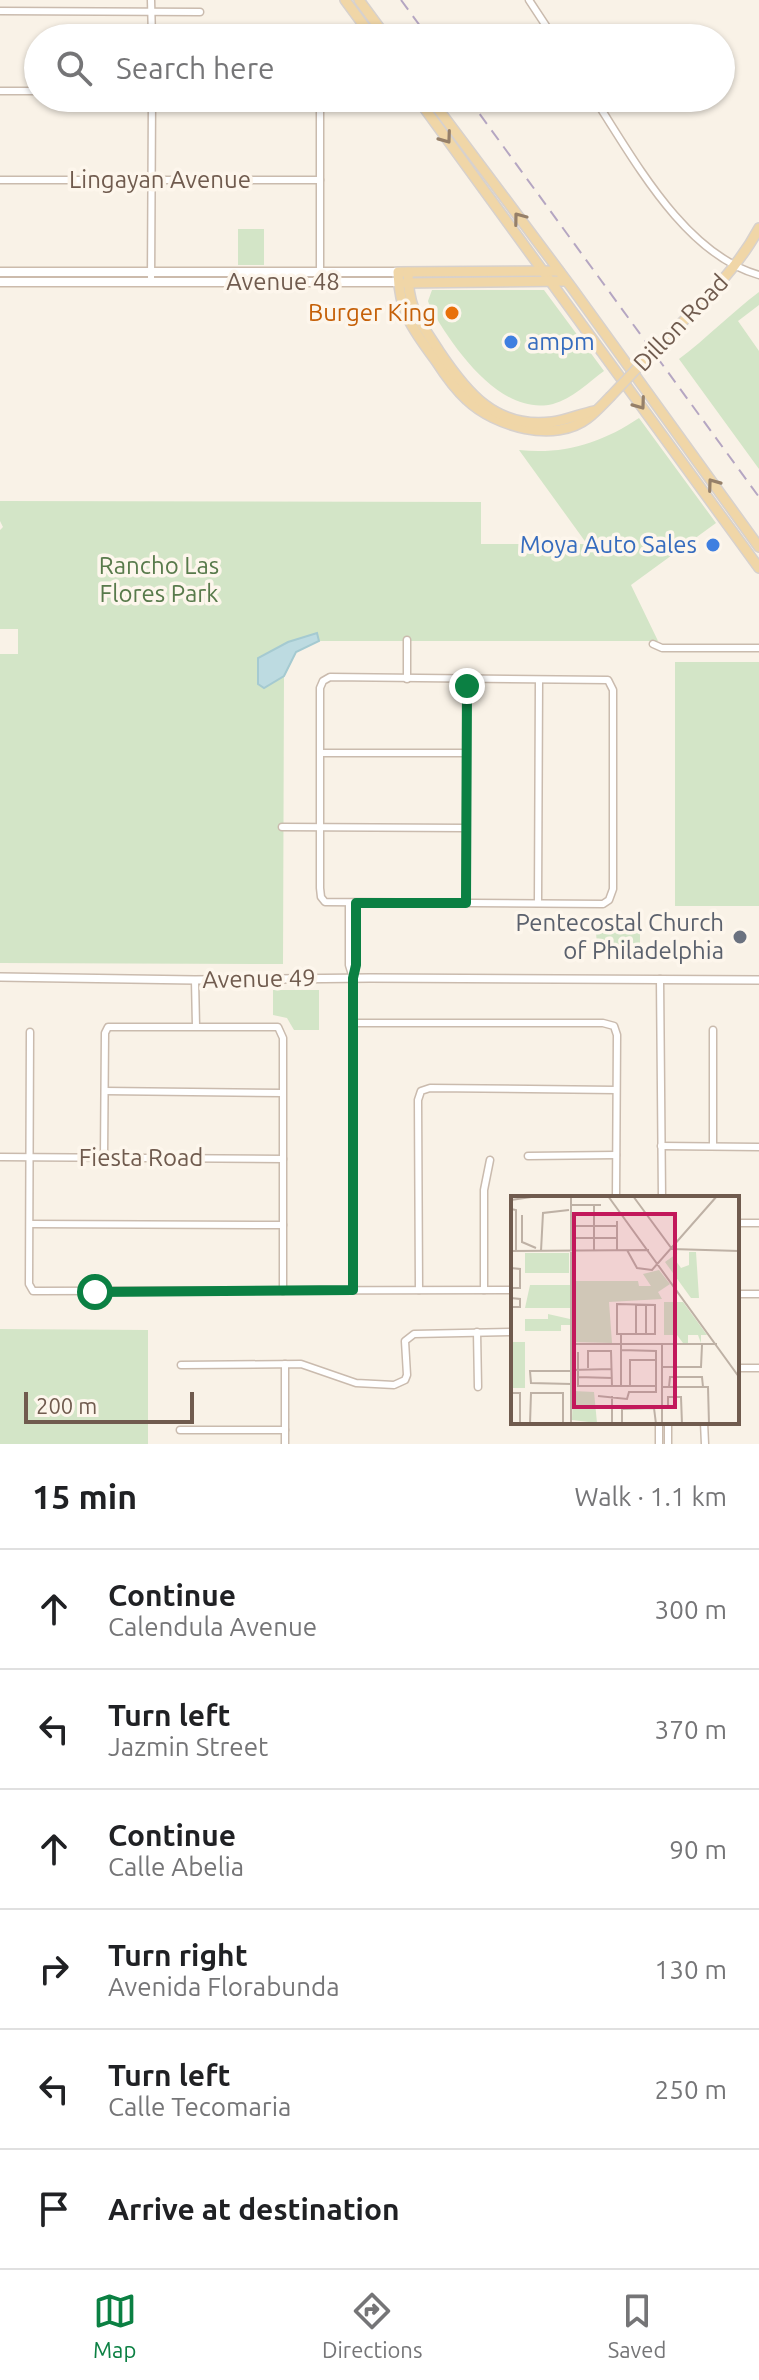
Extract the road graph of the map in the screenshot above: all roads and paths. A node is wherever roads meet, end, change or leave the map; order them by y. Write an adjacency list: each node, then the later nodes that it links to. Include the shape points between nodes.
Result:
1 (151, 0): 6 (street)
2 (345, 0): 9 (main road)
3 (359, 0): 10 (main road)
4 (529, 0): 11 (street)
5 (0, 11): 6 (street)
6 (152, 12): 7 (street); 8 (street)
7 (200, 12)
8 (152, 24)
9 (363, 24)
10 (377, 24)
11 (545, 24)
12 (0, 91): 13 (street)
13 (24, 91)
14 (152, 112): 20 (street)
15 (320, 112): 21 (street)
16 (427, 112): 24 (main road, one-way to 24)
17 (440, 112): 25 (main road, one-way to 17)
18 (603, 112): 23 (street, via 675,214)
19 (0, 180): 20 (street, Lingayan Avenue)
20 (153, 180): 21 (street, Lingayan Avenue); 29 (street)
21 (320, 180): 27 (street)
22 (759, 228): 23 (main road, Dillon Road)
23 (734, 268): 28 (street); 30 (main road, Dillon Road, bridge, via 594,411 532,422 485,406 465,389 419,323)
24 (543, 271): 25 (main road, Avenue 48); 30 (main road, Avenue 48); 31 (main road)
25 (559, 271): 32 (main road)
26 (0, 272): 29 (main road, Avenue 48)
27 (320, 272): 29 (main road, Avenue 48); 30 (main road, Avenue 48); 34 (main road, via 314,277)
28 (759, 275)
29 (151, 277): 33 (main road, Avenue 48); 34 (main road, Avenue 48)
30 (403, 277): 31 (main road, Avenue 48); 34 (main road, Avenue 48)
31 (550, 281): 32 (main road, Avenue 48); 36 (main road, one-way to 36)
32 (566, 281): 35 (main road, one-way to 32)
33 (0, 282)
34 (243, 282)
35 (759, 547)
36 (759, 568)
37 (407, 640): 40 (street)
38 (653, 644): 39 (street)
39 (759, 648)
40 (407, 679): 41 (street); 43 (street, via 323,681)
41 (467, 680): 42 (street); 44 (street)
42 (539, 680): 50 (street); 50 (street, via 603,679 613,690 613,889 603,904)
43 (321, 753): 44 (street); 46 (street)
44 (466, 753): 47 (street)
45 (282, 827): 46 (street)
46 (321, 827): 47 (street); 48 (street, via 323,900)
47 (466, 828): 49 (street)
48 (352, 903): 49 (street); 52 (street)
49 (466, 903): 50 (street)
50 (538, 903)
51 (0, 977): 54 (street, Avenue 49)
52 (353, 978): 53 (street, Avenue 49); 54 (street, Avenue 49); 56 (street)
53 (660, 979): 55 (street, Avenue 49); 63 (street)
54 (195, 980): 57 (street)
55 (759, 980)
56 (353, 1023): 60 (street, via 603,1023 614,1026 617,1035); 77 (street)
57 (196, 1026): 61 (street, via 108,1027); 62 (street, via 281,1030)
58 (713, 1030): 64 (street)
59 (30, 1032): 69 (street)
60 (616, 1090): 66 (street); 78 (street, via 425,1089 418,1095)
61 (105, 1091): 62 (street); 70 (street)
62 (282, 1093): 71 (street)
63 (661, 1146): 64 (street); 74 (street)
64 (713, 1146): 65 (street)
65 (759, 1147)
66 (616, 1155): 67 (street); 73 (street)
67 (528, 1156)
68 (0, 1157): 69 (street, Fiesta Road)
69 (30, 1157): 70 (street, Fiesta Road); 75 (street)
70 (104, 1157): 71 (street, Fiesta Road)
71 (283, 1159): 76 (street)
72 (490, 1160): 79 (street, via 484,1190)
73 (616, 1196)
74 (662, 1196)
75 (30, 1224): 76 (street); 81 (street, via 33,1291)
76 (283, 1225): 81 (street)
77 (353, 1290): 78 (street); 81 (street)
78 (419, 1290): 79 (street)
79 (484, 1290): 80 (street)
80 (511, 1290)
81 (283, 1291)
82 (477, 1332): 83 (street); 84 (street, via 408,1336 405,1380 394,1385 356,1383 316,1367); 86 (street)
83 (511, 1332)
84 (285, 1364): 85 (street); 89 (street)
85 (181, 1365)
86 (478, 1387)
87 (704, 1424): 91 (street)
88 (180, 1430): 89 (street)
89 (285, 1430): 90 (street)
90 (285, 1444)
91 (705, 1444)

